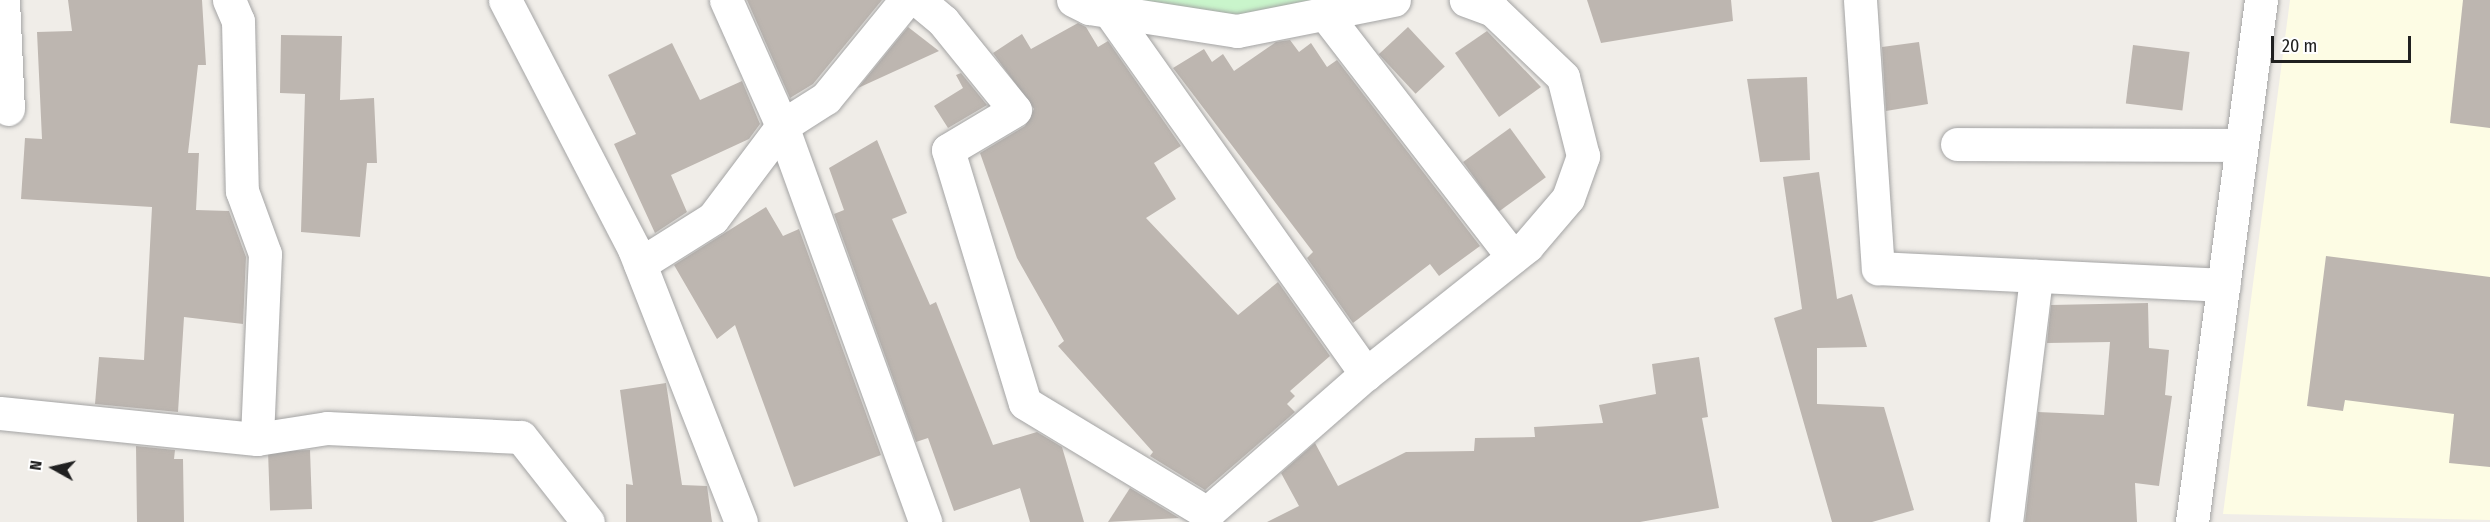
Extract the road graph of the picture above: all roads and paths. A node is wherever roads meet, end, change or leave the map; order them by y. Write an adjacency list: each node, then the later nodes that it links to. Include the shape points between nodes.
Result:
1 (3, 0): 14 (street)
2 (229, 0): 24 (street, via 238,21 242,191 266,254)
3 (505, 0): 19 (street)
4 (726, 0): 15 (street)
5 (906, 0): 15 (street, via 826,98)
6 (918, 0): 25 (street, via 943,21 1015,110 948,150 1025,403)
7 (1073, 0): 12 (street)
8 (1394, 0): 13 (street)
9 (1466, 0): 18 (street, via 1493,10 1563,77 1583,156 1568,198)
10 (1860, 0): 20 (street, via 1878,268)
11 (2261, 0): 17 (street)
12 (1109, 11): 13 (street, via 1237,31); 22 (street)
13 (1325, 14): 18 (street)
14 (8, 109)
15 (782, 126): 19 (street, via 713,218); 28 (street)
16 (1957, 144): 17 (street)
17 (2241, 145): 21 (street)
18 (1513, 257): 22 (street)
19 (640, 264): 27 (street)
20 (2036, 276): 21 (street); 29 (street)
21 (2224, 285): 30 (street)
22 (1366, 374): 25 (street)
23 (0, 413): 24 (street)
24 (257, 439): 26 (street, via 327,428 521,437)
25 (1206, 517)
26 (588, 522)
27 (741, 522)
28 (925, 522)
29 (2006, 522)
30 (2192, 522)

